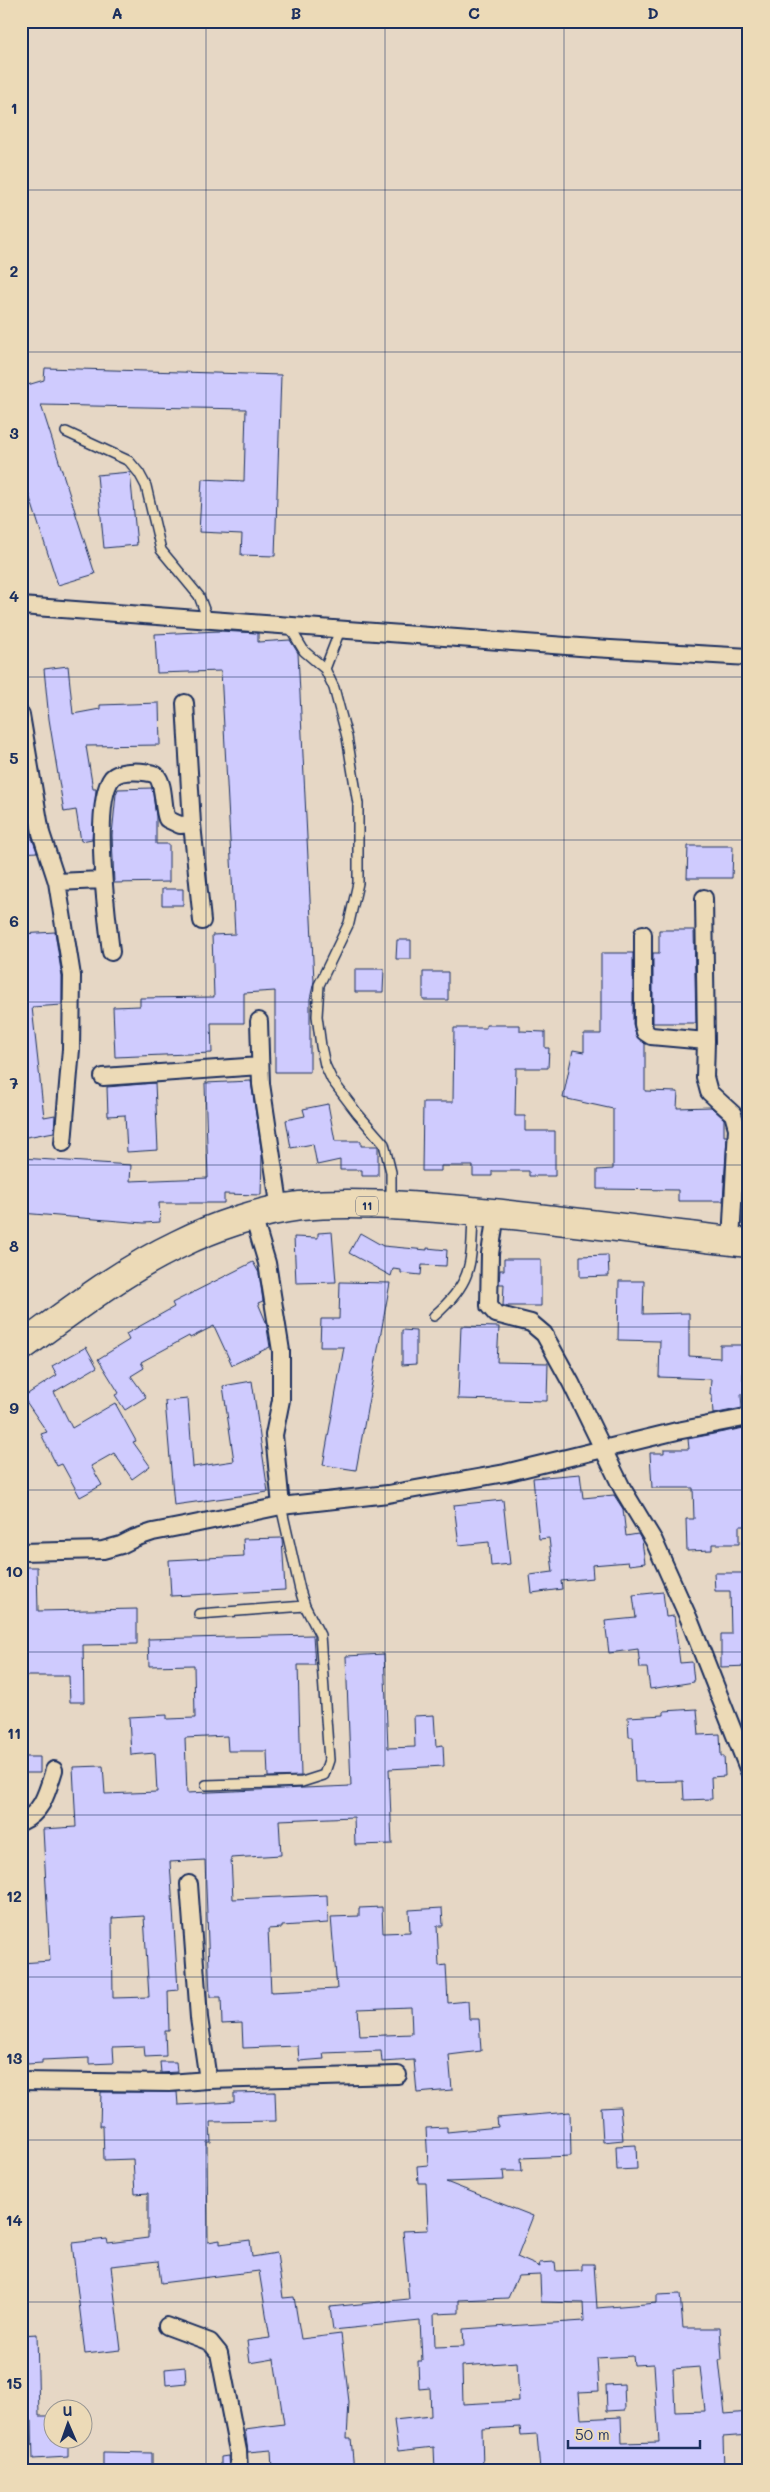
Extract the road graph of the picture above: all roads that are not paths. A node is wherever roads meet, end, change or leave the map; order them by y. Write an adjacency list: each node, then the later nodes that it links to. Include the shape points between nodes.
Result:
1 (66, 432): 3 (lane, via 128,460 139,473 146,486 161,550 199,596)
2 (21, 606): 3 (street)
3 (208, 620): 4 (street)
4 (289, 626): 5 (street); 7 (lane, via 304,650)
5 (340, 630): 6 (street); 7 (lane)
6 (749, 657)
7 (325, 669): 22 (lane, via 334,688 347,737 358,804 358,882 349,924 319,985 317,1016 325,1064 332,1080 384,1144 391,1172)
8 (185, 703): 10 (street)
9 (21, 715): 12 (street, via 40,833)
10 (192, 824): 11 (street, via 180,825 167,819 162,786 156,775 143,772 114,776 109,783 103,812); 14 (street)
11 (102, 880): 12 (street); 16 (street)
12 (57, 882): 21 (street, via 72,976 71,1049)
13 (704, 898): 18 (street)
14 (202, 921)
15 (643, 934): 18 (street, via 643,1024 646,1032 651,1036)
16 (111, 952)
17 (259, 1022): 19 (street)
18 (706, 1041): 26 (street, via 706,1085 715,1099 728,1107 737,1128)
19 (260, 1066): 20 (street); 23 (street)
20 (103, 1077)
21 (63, 1144)
22 (391, 1206): 23 (highway, 11, via 328,1204); 24 (highway, 11)
23 (280, 1210): 25 (highway, 11)
24 (484, 1212): 26 (highway, 11); 27 (lane, via 466,1279 454,1298); 30 (street, via 490,1254 489,1306 496,1314 531,1323 544,1334)
25 (253, 1216): 28 (highway, 11, via 180,1243 146,1261); 31 (street, via 267,1263 281,1351 281,1400 274,1435)
26 (740, 1242)
27 (434, 1316)
28 (21, 1347)
29 (749, 1417): 30 (street)
30 (602, 1450): 31 (street, via 504,1474); 36 (street, via 654,1541 689,1619)
31 (281, 1506): 32 (street, via 153,1532 103,1550); 33 (lane)
32 (21, 1552)
33 (305, 1606): 34 (lane); 37 (lane, via 320,1635 324,1664 329,1760 324,1775 302,1782)
34 (199, 1614)
35 (54, 1770): 38 (street, via 41,1807)
36 (749, 1771)
37 (206, 1785)
38 (21, 1822)
39 (188, 1884): 41 (street, via 199,2018)
40 (398, 2075): 41 (street)
41 (208, 2080): 42 (street, via 169,2083)
42 (21, 2081)
43 (167, 2326): 44 (street, via 210,2342 219,2353 238,2451)
44 (238, 2471)

